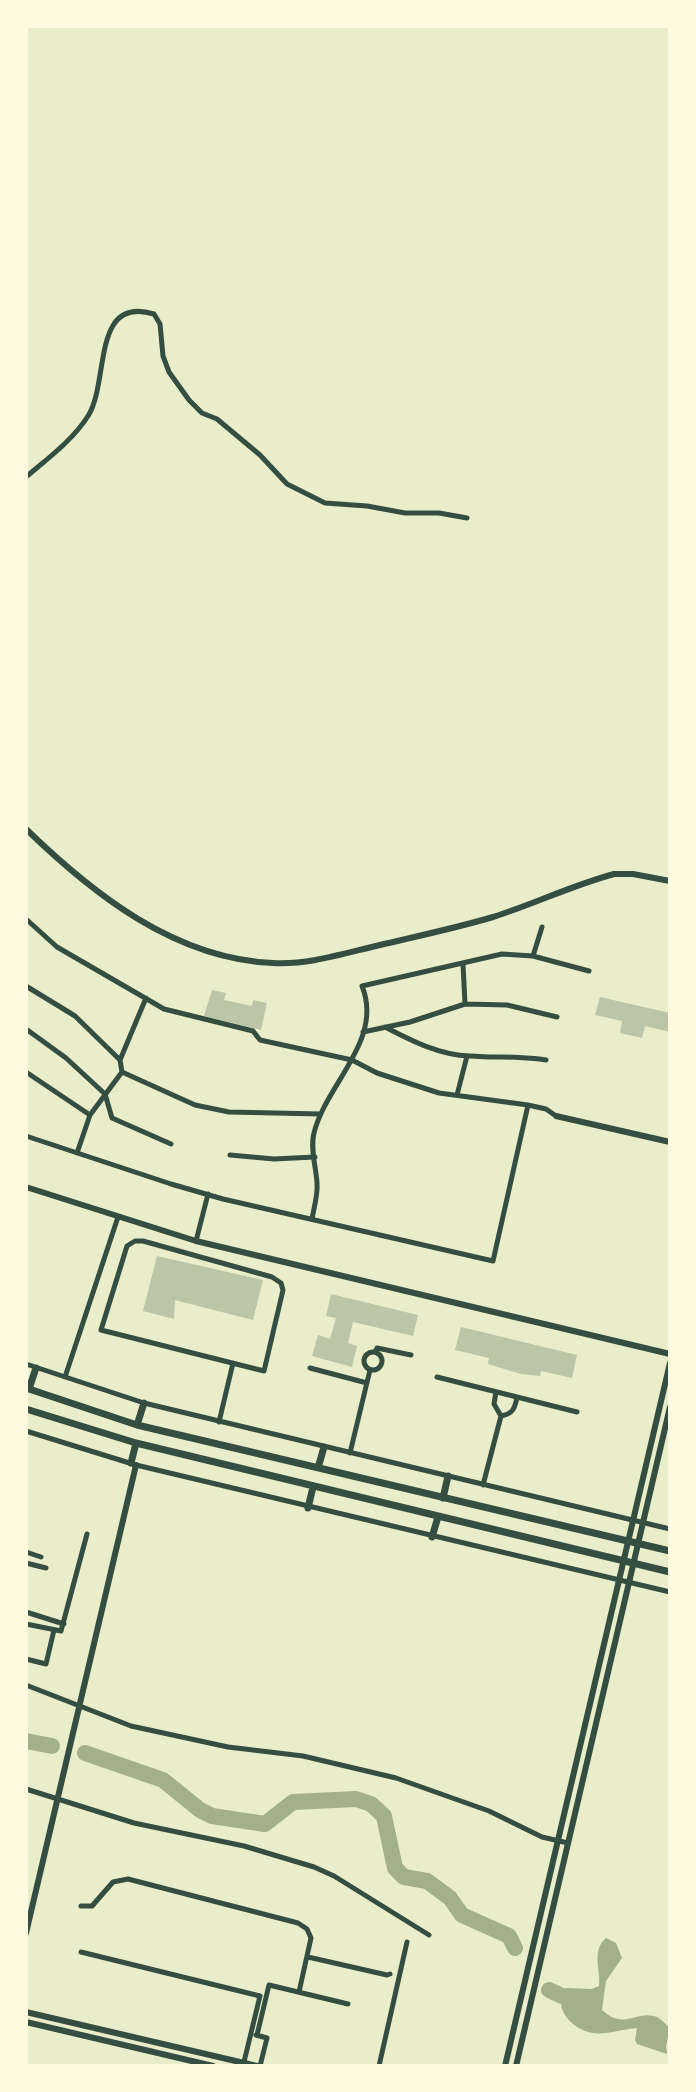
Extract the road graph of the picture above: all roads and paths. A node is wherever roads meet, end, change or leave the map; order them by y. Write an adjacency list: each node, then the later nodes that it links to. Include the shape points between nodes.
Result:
1 (26, 477): 2 (street, via 87,418 99,389 109,328 128,311 142,310 154,314 160,324 169,372 189,400 260,455 287,484 325,503)
2 (467, 518)
3 (26, 829): 4 (street, via 83,881 163,932 218,954 274,964 327,958 467,924 614,874)
4 (670, 881)
5 (26, 919): 11 (street, via 57,947)
6 (542, 927): 7 (street)
7 (533, 956): 8 (street, via 502,954); 9 (street)
8 (463, 964): 12 (street); 16 (street, via 362,986 368,1002)
9 (589, 971)
10 (26, 986): 18 (street, via 75,1016)
11 (146, 998): 18 (street); 19 (street, via 164,1009 253,1031 260,1040)
12 (465, 1004): 13 (street, via 507,1005); 14 (street)
13 (557, 1017)
14 (385, 1027): 16 (street); 17 (street, via 425,1047)
15 (26, 1029): 23 (street)
16 (363, 1032): 19 (street)
17 (467, 1056): 20 (street); 24 (street)
18 (120, 1060): 22 (street)
19 (352, 1060): 24 (street, via 377,1073); 26 (street)
20 (546, 1060)
21 (26, 1072): 27 (street)
22 (122, 1072): 23 (street); 26 (street, via 195,1105 229,1112)
23 (105, 1094): 27 (street); 31 (street, via 112,1118)
24 (457, 1095): 25 (street)
25 (528, 1105): 28 (street); 38 (street, via 493,1261)
26 (322, 1114): 34 (street, via 313,1135)
27 (90, 1115): 32 (street)
28 (556, 1116): 30 (street)
29 (26, 1136): 32 (street)
30 (670, 1142)
31 (171, 1144)
32 (77, 1153): 36 (street)
33 (230, 1155): 34 (street)
34 (315, 1157): 38 (street)
35 (26, 1187): 37 (street)
36 (208, 1194): 38 (street); 39 (street)
37 (118, 1217): 39 (street); 49 (street)
38 (312, 1219)
39 (196, 1241): 41 (street)
40 (375, 1352): 42 (street, via 377,1348); 48 (street, via 364,1360); 48 (street, via 382,1364)
41 (670, 1354)
42 (411, 1355)
43 (233, 1363): 43 (street, via 264,1371 281,1283 143,1241 127,1246 101,1330); 60 (street)
44 (670, 1363): 74 (street)
45 (26, 1364): 46 (street)
46 (36, 1368): 49 (street); 52 (main road)
47 (310, 1368): 51 (street)
48 (370, 1370): 51 (street)
49 (65, 1377): 55 (street)
50 (437, 1377): 53 (street)
51 (367, 1383): 65 (street)
52 (27, 1388): 61 (main road)
53 (496, 1392): 54 (street); 59 (street, via 494,1404)
54 (517, 1397): 58 (street); 59 (street, via 514,1409)
55 (144, 1403): 60 (street); 61 (main road)
56 (670, 1407): 75 (street)
57 (26, 1409): 63 (main road)
58 (577, 1412)
59 (501, 1416): 69 (street)
60 (219, 1422): 64 (street)
61 (137, 1425): 67 (main road)
62 (26, 1431): 66 (street)
63 (136, 1443): 66 (main road); 70 (main road)
64 (324, 1447): 65 (street); 67 (main road)
65 (350, 1453): 68 (street)
66 (133, 1464): 72 (street); 98 (street)
67 (318, 1468): 71 (main road)
68 (448, 1476): 69 (street); 71 (main road)
69 (483, 1485): 74 (street)
70 (313, 1487): 72 (main road); 73 (main road)
71 (443, 1498): 79 (main road)
72 (308, 1508): 78 (street)
73 (438, 1517): 78 (main road); 84 (main road)
74 (633, 1520): 75 (street); 79 (street)
75 (643, 1523): 76 (street); 80 (street)
76 (670, 1529)
77 (87, 1534): 94 (street)
78 (432, 1537): 89 (street)
79 (628, 1541): 80 (main road); 84 (street)
80 (638, 1544): 81 (main road); 86 (street)
81 (670, 1551)
82 (26, 1552): 83 (street)
83 (41, 1557)
84 (624, 1561): 86 (main road); 89 (street)
85 (26, 1563): 87 (street)
86 (633, 1564): 88 (main road); 90 (street)
87 (46, 1568)
88 (670, 1572)
89 (619, 1580): 90 (street); 101 (street)
90 (629, 1582): 91 (street); 102 (street)
91 (670, 1592)
92 (26, 1612): 94 (street)
93 (26, 1624): 95 (street)
94 (64, 1624): 95 (street, via 61,1631)
95 (54, 1630): 96 (street, via 46,1664)
96 (26, 1659)
97 (26, 1685): 98 (street)
98 (79, 1707): 100 (street); 101 (street, via 131,1726 396,1778)
99 (26, 1789): 100 (street)
100 (57, 1797): 104 (street); 105 (street, via 134,1823 314,1867)
101 (558, 1841): 102 (street); 119 (street)
102 (568, 1843): 120 (street)
103 (81, 1906): 108 (street, via 92,1906 113,1882 128,1879 298,1923 311,1933)
104 (26, 1933)
105 (429, 1935)
106 (407, 1942): 118 (street)
107 (81, 1952): 114 (street, via 260,1996)
108 (308, 1957): 109 (street); 110 (street)
109 (390, 1974)
110 (299, 1992): 111 (street); 114 (street, via 269,1985)
111 (348, 2004)
112 (26, 2012): 115 (street)
113 (26, 2022): 116 (street)
114 (254, 2035): 115 (street); 117 (street, via 267,2038)
115 (244, 2064): 117 (street)
116 (213, 2066)
117 (259, 2066)
118 (379, 2066)
119 (505, 2066)
120 (516, 2066)

